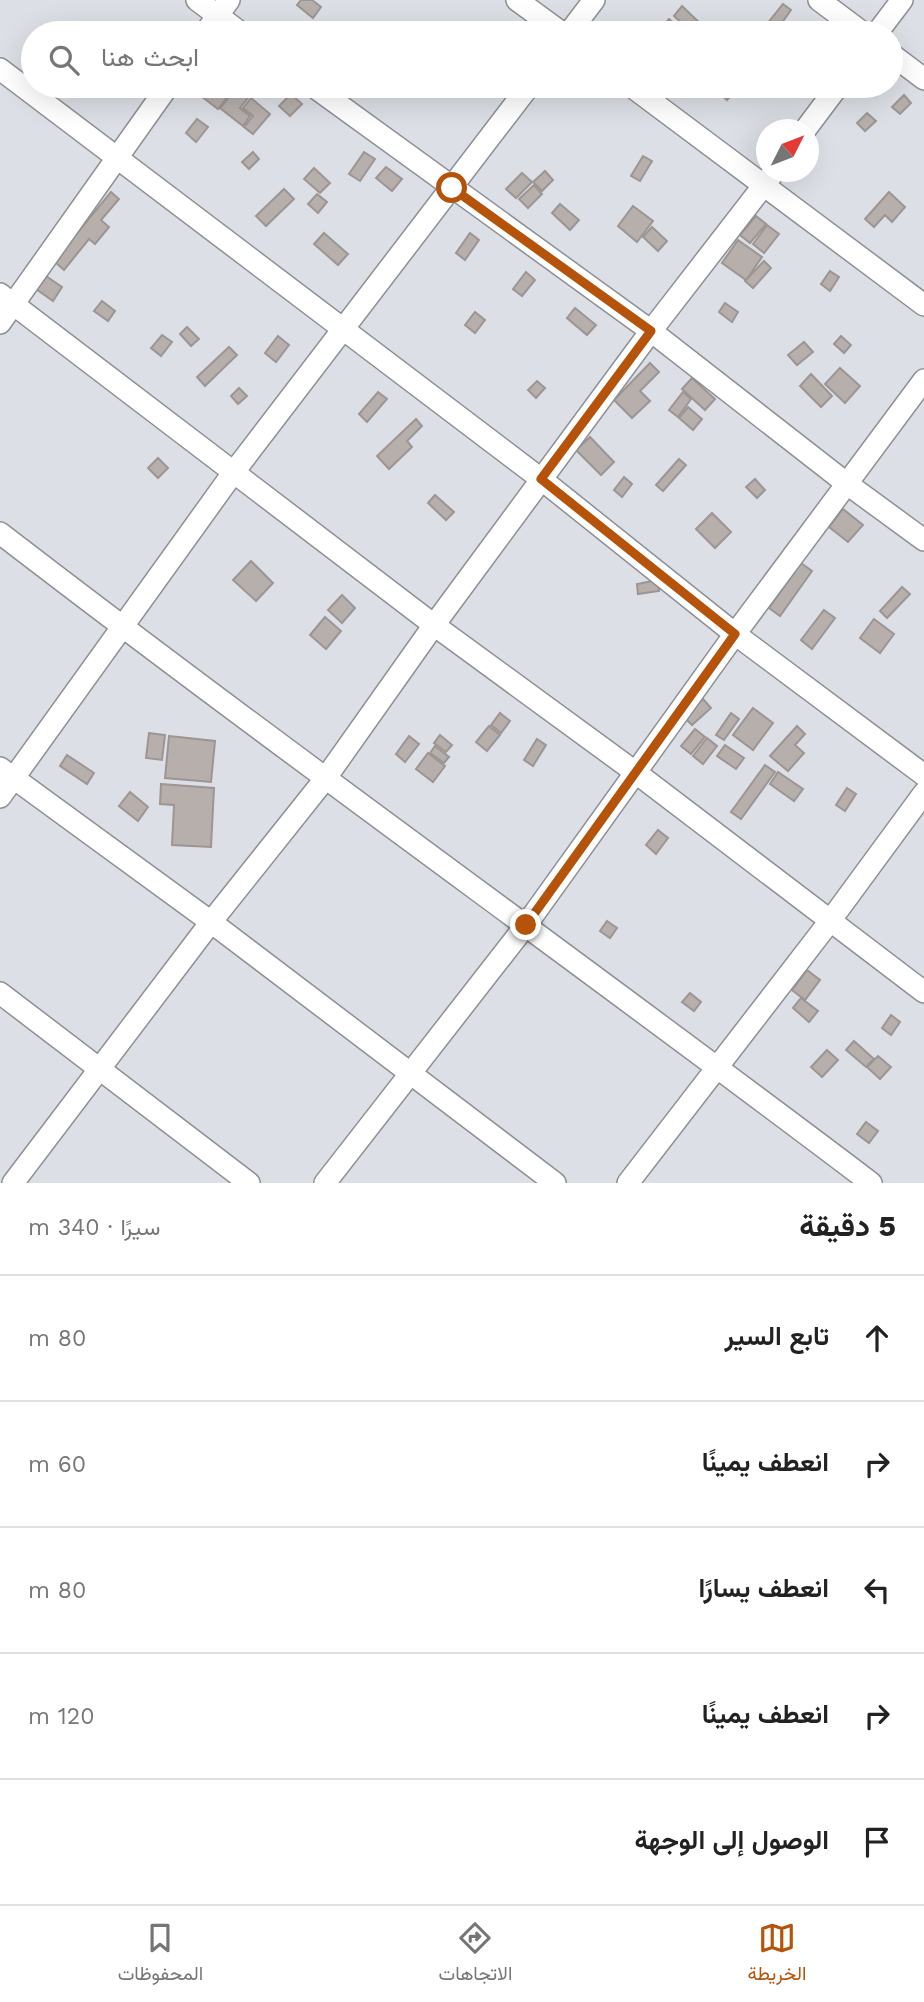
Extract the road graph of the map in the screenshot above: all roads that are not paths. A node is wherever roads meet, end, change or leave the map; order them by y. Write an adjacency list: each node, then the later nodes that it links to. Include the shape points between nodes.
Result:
1 (197, 0): 6 (street)
2 (517, 0): 7 (street)
3 (594, 0): 8 (street)
4 (819, 0): 9 (street)
5 (902, 0): 10 (street)
6 (217, 16)
7 (546, 21)
8 (578, 21)
9 (847, 21)
10 (886, 21)
11 (903, 63): 13 (street)
12 (0, 69): 14 (street)
13 (924, 79)
14 (21, 85)
15 (38, 98): 22 (street)
16 (160, 98): 22 (street)
17 (329, 98): 26 (street)
18 (520, 98): 26 (street)
19 (649, 98): 23 (street)
20 (829, 98): 21 (street)
21 (813, 119)
22 (117, 158): 27 (street); 30 (street)
23 (756, 170)
24 (767, 182): 31 (street)
25 (773, 182): 28 (street)
26 (452, 188): 30 (street); 31 (street)
27 (7, 299): 29 (street); 33 (street)
28 (924, 305)
29 (0, 323)
30 (341, 330): 33 (street); 34 (street)
31 (651, 331): 34 (street); 35 (street)
32 (924, 380): 35 (street)
33 (233, 473): 38 (street); 39 (street)
34 (541, 479): 38 (street); 40 (street)
35 (846, 483): 37 (street); 40 (street)
36 (0, 533): 39 (street)
37 (924, 540)
38 (434, 625): 41 (street); 44 (street)
39 (121, 627): 42 (street); 44 (street)
40 (735, 634): 41 (street); 43 (street)
41 (635, 772): 47 (street); 49 (street)
42 (7, 774): 46 (street); 48 (street)
43 (924, 775)
44 (325, 779): 48 (street); 49 (street)
45 (924, 793): 47 (street)
46 (0, 797)
47 (830, 921): 50 (street); 52 (street)
48 (211, 922): 53 (street); 54 (street)
49 (526, 925): 52 (street); 54 (street)
50 (924, 992)
51 (0, 993): 53 (street)
52 (717, 1066): 59 (street); 60 (street)
53 (99, 1069): 55 (street); 56 (street)
54 (412, 1072): 57 (street); 58 (street)
55 (13, 1183)
56 (249, 1183)
57 (325, 1183)
58 (555, 1183)
59 (628, 1183)
60 (871, 1183)

